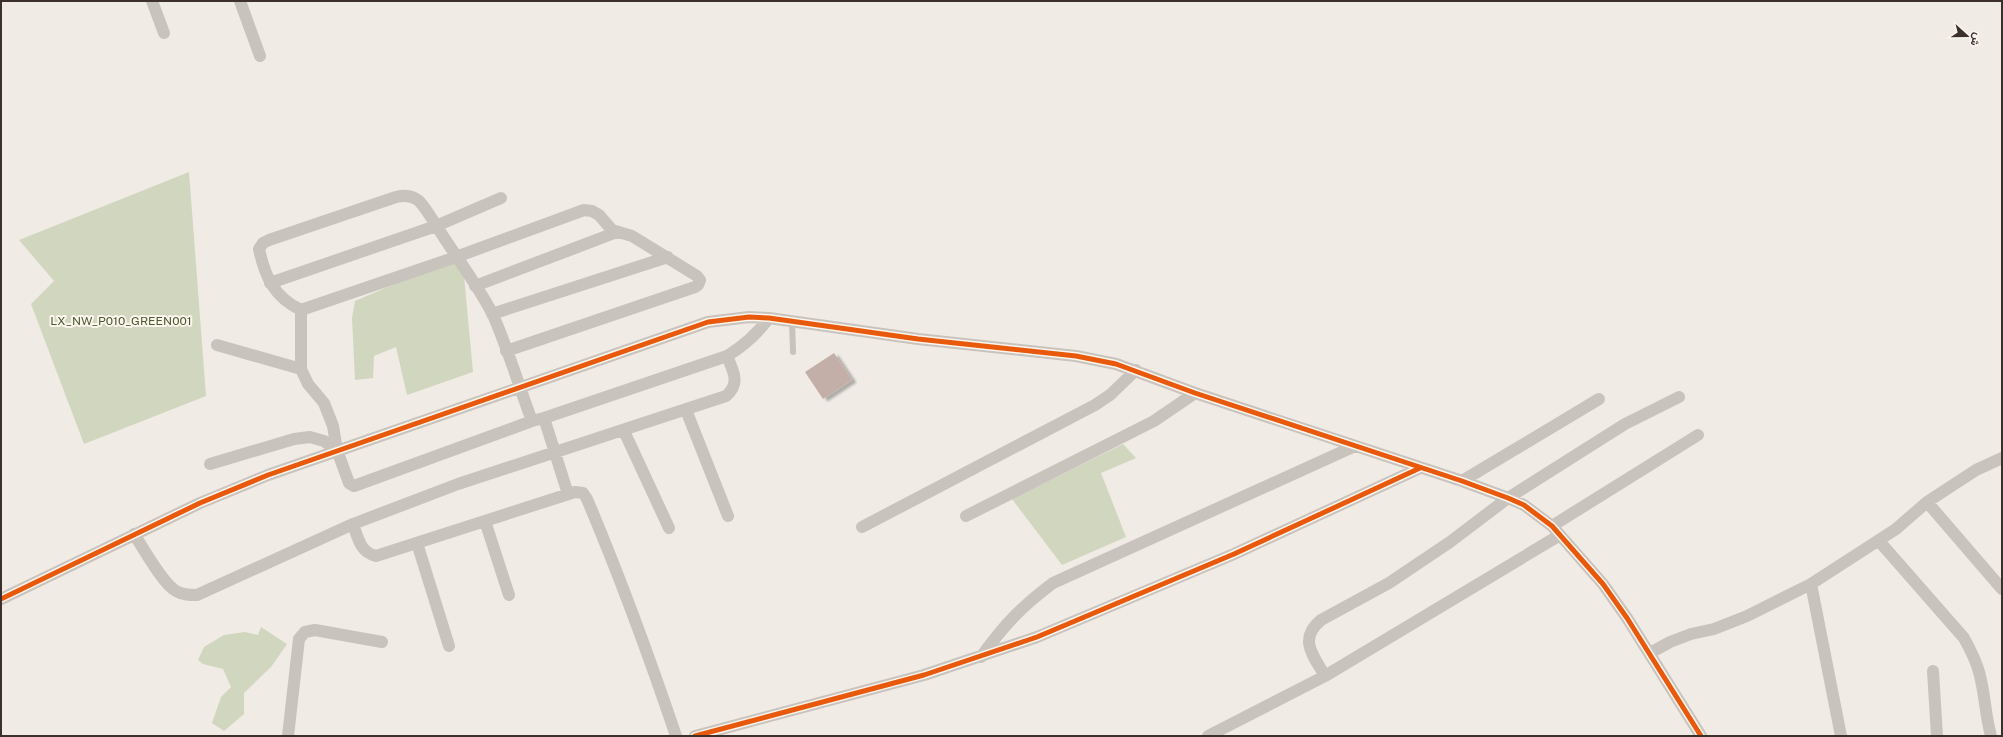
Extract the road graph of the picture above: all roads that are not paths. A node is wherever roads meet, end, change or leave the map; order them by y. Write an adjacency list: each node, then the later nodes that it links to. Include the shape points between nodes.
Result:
1 (152, 1): 3 (street)
2 (240, 1): 4 (street)
3 (164, 33)
4 (260, 56)
5 (501, 198): 6 (street)
6 (436, 226): 8 (street); 10 (street); 10 (street, via 419,201 404,195 299,230 263,243 259,249)
7 (617, 232): 8 (street, via 599,215 584,210); 9 (street, via 632,236); 11 (street)
8 (456, 257): 11 (street); 12 (street)
9 (668, 258): 13 (street); 17 (street, via 697,276 700,280 698,285)
10 (270, 283): 12 (street, via 288,304)
11 (475, 286): 13 (street)
12 (301, 310): 20 (street)
13 (492, 314): 17 (street)
14 (769, 318): 15 (street); 19 (street, via 758,333); 22 (street, via 749,317 708,322)
15 (792, 321): 18 (lane); 21 (street, via 918,339 1096,359)
16 (217, 345): 20 (street)
17 (506, 351): 22 (street)
18 (793, 352)
19 (727, 356): 26 (street, via 735,375 736,383 732,391 726,396); 27 (street)
20 (301, 369): 32 (street, via 308,384 324,403 333,426)
21 (1136, 370): 23 (street); 46 (street, via 1095,405)
22 (520, 387): 28 (street); 32 (street)
23 (1195, 393): 31 (street); 42 (street, via 1154,421)
24 (1679, 397): 39 (street, via 1625,424)
25 (1599, 399): 37 (street)
26 (686, 410): 29 (street); 41 (street)
27 (544, 418): 28 (street); 33 (street)
28 (532, 420): 32 (street, via 354,486 349,482)
29 (624, 431): 33 (street); 47 (street)
30 (1698, 435): 45 (street)
31 (1355, 446): 36 (street); 59 (street, via 1053,583 1001,629)
32 (336, 450): 35 (street, via 324,441 310,437 294,439); 48 (street, via 254,480)
33 (555, 452): 38 (street); 44 (street, via 458,484)
34 (2002, 458): 40 (street, via 1976,470)
35 (210, 464)
36 (1420, 468): 37 (street); 59 (street, via 1234,554 1037,637)
37 (1462, 481): 39 (street)
38 (568, 494): 43 (street); 63 (street, via 583,493 587,499 626,593)
39 (1508, 498): 45 (street, via 1529,508); 61 (street, via 1420,563 1321,620 1312,628 1308,639 1311,651)
40 (1927, 502): 50 (street); 53 (street)
41 (728, 516)
42 (966, 516)
43 (486, 521): 51 (street); 54 (street)
44 (353, 524): 48 (street, via 197,595 175,591 166,582); 51 (street, via 362,548 368,554 376,556)
45 (1552, 526): 49 (street)
46 (862, 527)
47 (670, 528)
48 (134, 534): 55 (street)
49 (1560, 535): 58 (street, via 1603,584); 61 (street)
50 (1879, 541): 52 (street); 69 (street, via 1964,638 1980,673)
51 (417, 543): 57 (street)
52 (1810, 584): 58 (street, via 1747,616 1670,642); 67 (street)
53 (2002, 589)
54 (509, 595)
55 (1, 599)
56 (382, 642): 62 (street, via 315,630 306,632 299,639)
57 (450, 646)
58 (1650, 653): 66 (street)
59 (981, 657): 64 (street, via 867,692)
60 (1933, 671): 68 (street)
61 (1325, 676): 65 (street)
62 (288, 736)
63 (676, 736)
64 (694, 736)
65 (1208, 736)
66 (1701, 736)
67 (1841, 736)
68 (1937, 736)
69 (1991, 736)

